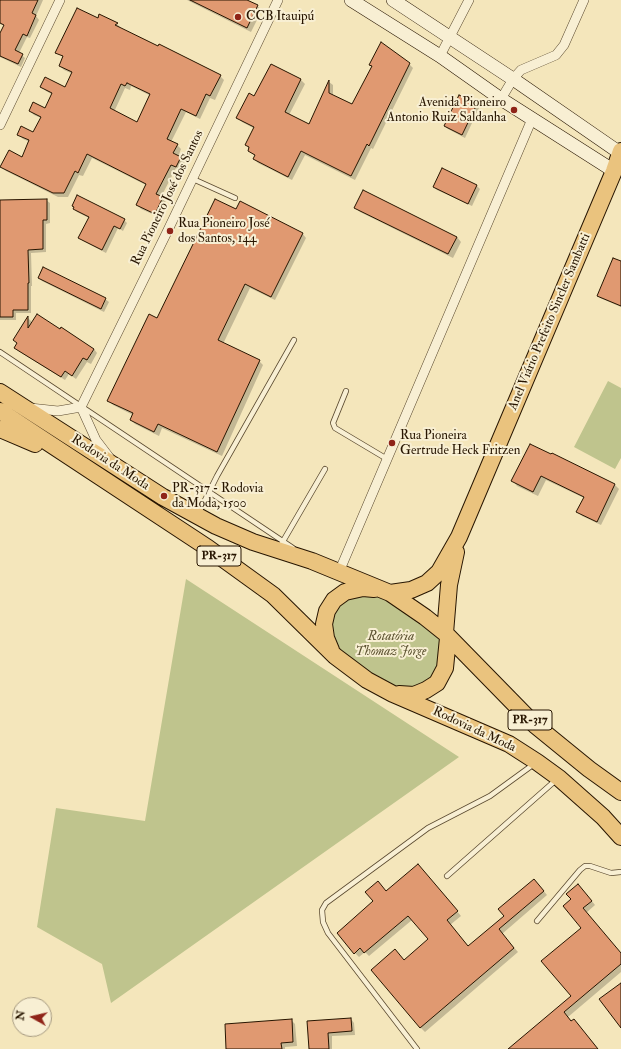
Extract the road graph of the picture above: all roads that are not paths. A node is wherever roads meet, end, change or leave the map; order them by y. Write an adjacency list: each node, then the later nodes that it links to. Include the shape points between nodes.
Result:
1 (60, 0): 12 (street)
2 (278, 0): 15 (street, Rua Pioneiro José dos Santos)
3 (351, 0): 8 (street)
4 (393, 0): 7 (street)
5 (468, 0): 7 (street)
6 (584, 0): 9 (street, via 564,45 556,55 521,70)
7 (450, 38): 8 (street); 9 (street)
8 (440, 56): 10 (street)
9 (513, 79): 10 (street); 13 (street)
10 (501, 99): 11 (street)
11 (532, 118): 14 (street); 25 (street)
12 (0, 125)
13 (621, 152): 14 (highway, Anel Viário Prefeito Sincler Sambatti)
14 (618, 173): 31 (highway, Anel Viário Prefeito Sincler Sambatti)
15 (192, 178): 16 (lane); 22 (street, Rua Pioneiro José dos Santos)
16 (235, 198)
17 (294, 340): 29 (lane)
18 (0, 352): 22 (lane)
19 (346, 391): 25 (lane, via 333,423 335,428)
20 (0, 392): 21 (highway, Rodovia da Moda / PR-317)
21 (25, 407): 22 (street, via 58,411); 27 (highway, Rodovia da Moda / PR-317)
22 (80, 407): 27 (street, via 96,440); 29 (lane)
23 (0, 411): 28 (highway, Rodovia da Moda / PR-317)
24 (0, 429): 28 (highway)
25 (387, 459): 33 (street)
26 (325, 468): 32 (lane)
27 (118, 470): 30 (highway, Rodovia da Moda / PR-317)
28 (90, 471): 36 (highway, Rodovia da Moda / PR-317, via 208,548 273,595)
29 (209, 492): 30 (lane); 32 (lane)
30 (197, 516): 32 (highway, Rodovia da Moda / PR-317, via 253,542)
31 (459, 536): 34 (highway, Anel Viário Prefeito Sincler Sambatti, via 439,572 427,583 412,590); 35 (highway, Anel Viário Prefeito Sincler Sambatti, via 449,585)
32 (281, 546): 33 (highway, Rodovia da Moda / PR-317)
33 (339, 572): 34 (highway, Rodovia da Moda / PR-317)
34 (385, 591): 35 (highway, PR-317); 36 (highway, via 363,588 345,592 334,600 327,611 324,624 326,638)
35 (447, 635): 37 (highway, via 445,668 437,683 414,695); 40 (highway, PR-317, via 535,725)
36 (334, 656): 37 (highway, PR-317, via 367,680)
37 (393, 694): 38 (highway, Rodovia da Moda / PR-317, via 509,744)
38 (537, 762): 39 (highway, Rodovia da Moda / PR-317); 45 (lane, via 490,796 428,828 326,903 322,910 323,922 328,933)
39 (559, 778): 41 (highway, Rodovia da Moda / PR-317, via 603,817); 43 (lane)
40 (621, 792)
41 (621, 837)
42 (621, 872): 44 (lane, via 611,873 585,866)
43 (447, 876)
44 (537, 921)
45 (417, 1049)

